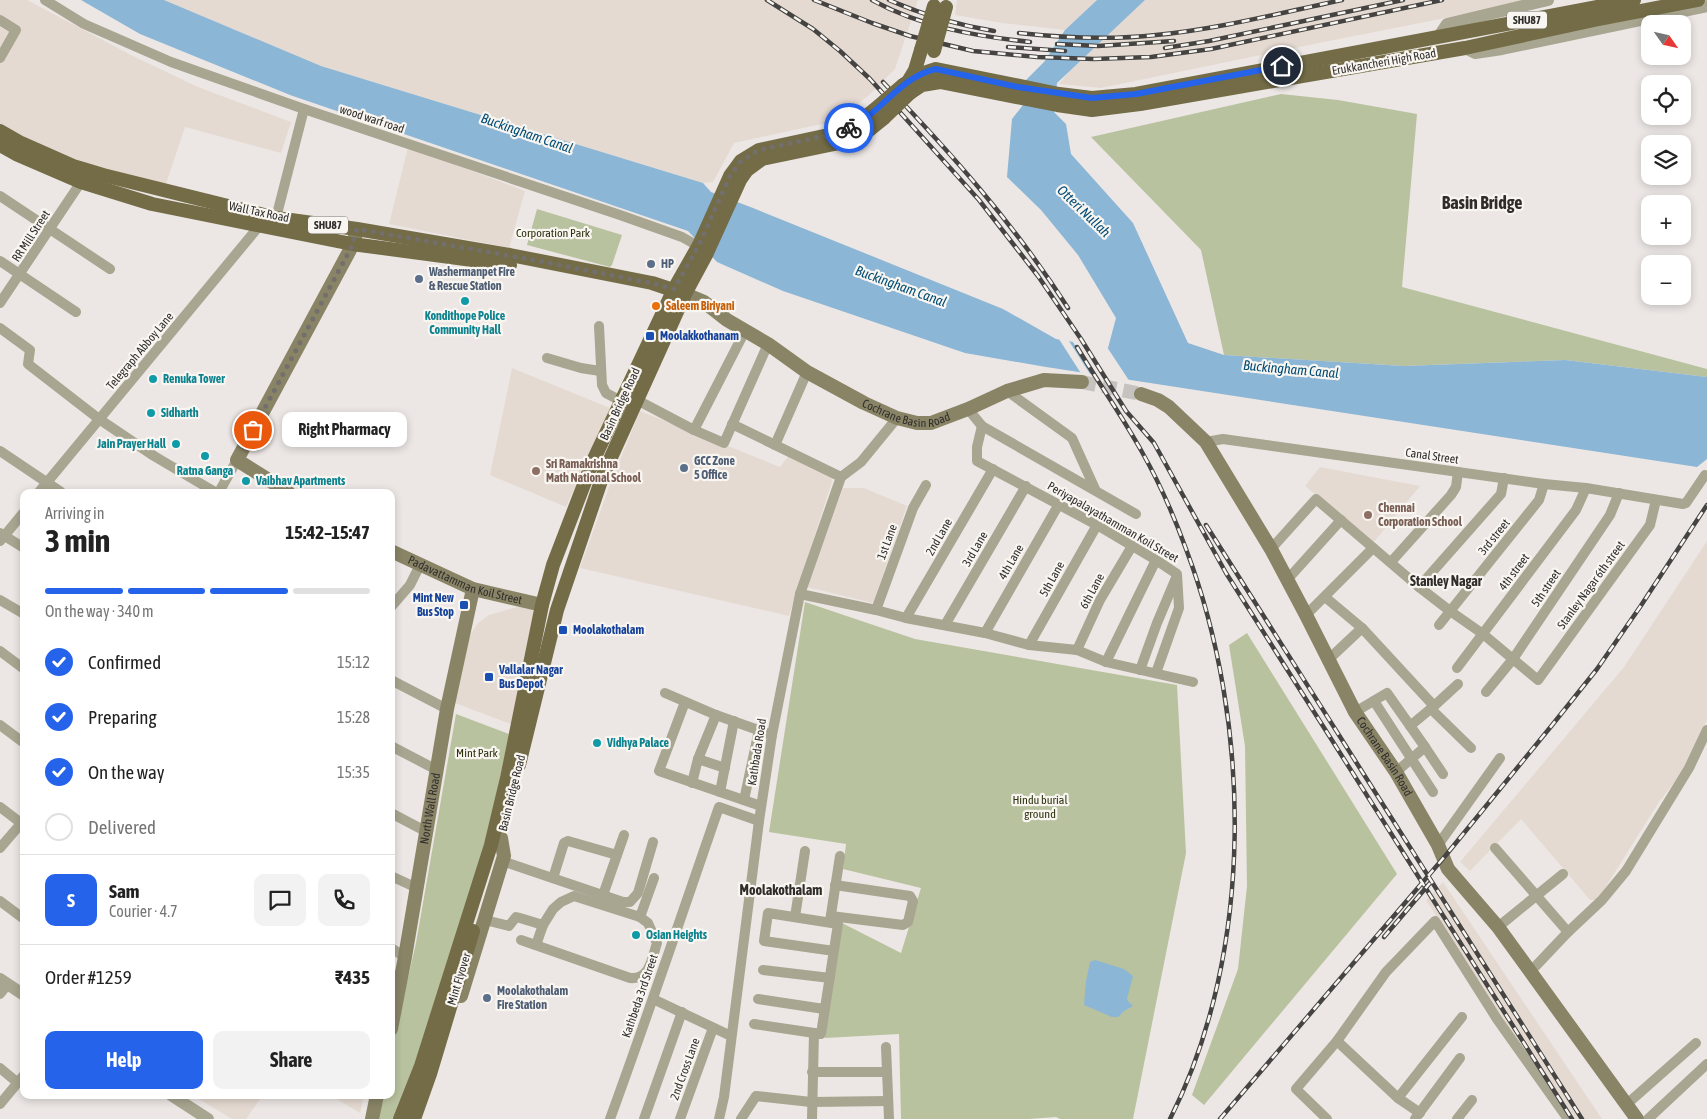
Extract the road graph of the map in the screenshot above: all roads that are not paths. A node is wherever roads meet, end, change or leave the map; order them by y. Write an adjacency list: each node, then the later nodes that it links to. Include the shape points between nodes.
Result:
1 (45, 0): 17 (street, wood warf road, via 84,24 171,62)
2 (1548, 0): 9 (street, Erukkancheri High Road, via 1447,24)
3 (1634, 0): 7 (main road, SHU87)
4 (1698, 0): 7 (main road, SHU87)
5 (940, 3): 11 (main road, bridge)
6 (1707, 6): 10 (street, Erukkancheri High Road, via 1502,49 1475,53)
7 (1594, 14): 9 (main road, SHU87); 10 (main road, SHU87)
8 (0, 20): 12 (street, via 16,30)
9 (1439, 36): 16 (main road, Erukkancheri High Road / SHU87, via 1136,94)
10 (1465, 48): 16 (main road, Erukkancheri High Road / SHU87, via 1140,104 1092,110)
11 (927, 51): 13 (main road); 14 (main road)
12 (0, 58)
13 (936, 69): 14 (main road, SHU87, via 925,72); 15 (main road, SHU87)
14 (908, 86): 15 (main road, SHU87, via 940,82); 27 (main road, SHU87, bridge, via 863,135 762,159 735,178)
15 (1018, 92): 16 (main road, SHU87)
16 (1058, 100)
17 (304, 109): 22 (street); 27 (street, wood warf road, via 620,215 682,237)
18 (0, 131): 22 (main road, Wall Tax Road / SHU87, via 73,166)
19 (0, 146): 20 (main road, Wall Tax Road / SHU87)
20 (81, 182): 23 (main road, Wall Tax Road / SHU87, via 152,204); 25 (street, RR Mill Street)
21 (0, 196): 25 (street)
22 (276, 218): 24 (main road, Wall Tax Road / SHU87)
23 (260, 225): 26 (main road, Wall Tax Road / SHU87); 48 (street, Telegraph Abboy Lane)
24 (357, 229): 26 (main road); 31 (main road, Wall Tax Road / SHU87, via 652,283)
25 (50, 230): 29 (street); 30 (street, RR Mill Street)
26 (352, 244): 31 (main road, Wall Tax Road / SHU87, via 512,265); 55 (main road)
27 (701, 249): 31 (main road)
28 (0, 261): 30 (street)
29 (110, 269)
30 (20, 275): 32 (street, RR Mill Street); 33 (street)
31 (678, 296): 36 (main road, Cochrane Basin Road, via 704,302); 44 (main road, Basin Bridge Road); 45 (main road, Basin Bridge Road)
32 (0, 303)
33 (76, 312)
34 (599, 326): 39 (street)
35 (0, 328): 48 (street, via 30,350 28,364)
36 (745, 331): 37 (main road, Cochrane Basin Road); 51 (street)
37 (768, 344): 40 (main road, Cochrane Basin Road); 49 (street)
38 (547, 358): 39 (street)
39 (600, 371): 45 (street, via 606,393)
40 (807, 372): 47 (main road, Cochrane Basin Road); 53 (street)
41 (1082, 382): 42 (main road, Cochrane Basin Road, via 1044,380)
42 (1007, 390): 46 (main road, Cochrane Basin Road); 73 (street, via 1072,438)
43 (1141, 394): 52 (main road, Cochrane Basin Road, via 1169,407)
44 (637, 400): 51 (street); 57 (main road, Basin Bridge Road)
45 (621, 401): 56 (main road, Basin Bridge Road)
46 (968, 409): 47 (main road, Cochrane Basin Road, via 931,423); 50 (street)
47 (897, 418): 61 (street, via 861,462)
48 (99, 419): 63 (street, Telegraph Abboy Lane); 70 (street)
49 (732, 424): 51 (street, via 724,443); 53 (street)
50 (982, 426): 58 (street, Periyapalayathamman Koil Street, via 977,461); 73 (street)
51 (694, 430)
52 (1206, 442): 59 (street, Canal Street, via 1223,439); 85 (main road, Cochrane Basin Road)
53 (775, 445): 61 (street)
54 (0, 451): 63 (street)
55 (237, 460): 71 (street); 72 (main road)
56 (593, 461): 57 (main road); 98 (main road, Basin Bridge Road, via 553,565)
57 (607, 466): 159 (main road, Basin Bridge Road, via 557,610)
58 (993, 469): 66 (street, Periyapalayathamman Koil Street); 103 (street, 2nd Lane)
59 (1458, 472): 62 (street, Canal Street); 88 (street, via 1456,488 1451,495)
60 (1705, 475): 75 (street, Canal Street, via 1686,503)
61 (841, 477): 94 (street, Kathbada Road)
62 (1504, 478): 64 (street, Canal Street); 92 (street, via 1501,494)
63 (47, 483): 68 (street, Telegraph Abboy Lane); 69 (street)
64 (1544, 484): 67 (street, Canal Street); 100 (street, 3rd street, via 1539,500)
65 (926, 485): 99 (street, 1st Lane, via 913,508)
66 (1026, 486): 76 (street, Periyapalayathamman Koil Street); 104 (street, 3rd Lane)
67 (1586, 488): 74 (street, Canal Street); 108 (street, 4th street, via 1576,510)
68 (42, 489)
69 (56, 489)
70 (210, 489)
71 (221, 489)
72 (283, 489)
73 (1095, 489): 77 (street)
74 (1619, 493): 75 (street, Canal Street); 112 (street, 5th street, via 1610,515)
75 (1656, 500): 112 (street, Stanley Nagar 6th street, via 1650,525 1538,680)
76 (1058, 504): 80 (street, Periyapalayathamman Koil Street); 107 (street, 4th Lane)
77 (1136, 514)
78 (20, 517): 81 (street)
79 (1341, 520): 84 (street); 85 (street, via 1316,499); 91 (street)
80 (1097, 525): 83 (street, Periyapalayathamman Koil Street); 109 (street, 5th Lane)
81 (2, 537): 82 (street)
82 (20, 546)
83 (1132, 546): 87 (street, Periyapalayathamman Koil Street); 110 (street, 6th Lane, via 1100,600)
84 (1373, 548): 88 (street); 95 (street)
85 (1270, 549): 91 (main road, Cochrane Basin Road)
86 (395, 553): 89 (main road, Padavattamman Koil Street)
87 (1156, 560): 90 (street, Periyapalayathamman Koil Street); 114 (street)
88 (1391, 562): 92 (street)
89 (420, 565): 93 (main road, Padavattamman Koil Street); 96 (street, via 410,585)
90 (1177, 574): 117 (street); 118 (street, Periyapalayathamman Koil Street, via 1179,608)
91 (1287, 580): 102 (main road, Cochrane Basin Road)
92 (1419, 587): 100 (street)
93 (474, 589): 98 (main road, Padavattamman Koil Street); 127 (main road, North Wall Road)
94 (800, 594): 99 (street); 135 (street, Kathbada Road)
95 (1325, 597): 102 (street); 106 (street)
96 (395, 599)
97 (0, 600): 101 (street)
98 (542, 605): 167 (main road, Basin Bridge Road, via 507,778)
99 (876, 610): 103 (street)
100 (1450, 611): 105 (street, 3rd street); 108 (street)
101 (20, 612)
102 (1306, 614): 113 (main road, Cochrane Basin Road)
103 (906, 618): 104 (street)
104 (945, 625): 107 (street)
105 (1439, 625)
106 (1362, 628): 113 (street); 126 (street)
107 (985, 633): 109 (street)
108 (1483, 634): 112 (street); 116 (street, 4th street)
109 (1029, 645): 110 (street)
110 (1077, 650): 114 (street)
111 (0, 651): 115 (street)
112 (1513, 659): 122 (street, 5th street)
113 (1328, 660): 128 (main road, Cochrane Basin Road)
114 (1106, 662): 117 (street)
115 (20, 666)
116 (1458, 668)
117 (1140, 670): 118 (street)
118 (1156, 674): 120 (street)
119 (395, 682): 127 (street)
120 (1193, 682)
121 (1458, 684): 126 (street)
122 (1486, 692)
123 (665, 693): 125 (street)
124 (1374, 701): 128 (street); 132 (street, via 1386,693); 140 (street)
125 (685, 702): 129 (street); 147 (street, via 659,771)
126 (1433, 707): 132 (street); 139 (street)
127 (446, 709): 144 (main road, North Wall Road)
128 (1355, 712): 145 (main road, Cochrane Basin Road)
129 (716, 715): 130 (street); 142 (street)
130 (734, 721): 133 (street); 143 (street)
131 (0, 725): 136 (street)
132 (1410, 726): 137 (street)
133 (759, 730): 135 (street); 150 (street)
134 (1707, 730): 186 (street, via 1689,768 1626,871 1602,900)
135 (772, 735): 151 (street, Kathbada Road)
136 (20, 740)
137 (1425, 747): 140 (street); 146 (street)
138 (395, 748): 144 (street)
139 (1471, 748)
140 (1412, 758): 145 (street); 149 (street)
141 (1500, 758): 161 (street)
142 (698, 759): 143 (street); 147 (street)
143 (725, 768): 148 (street)
144 (437, 770): 157 (main road, North Wall Road)
145 (1396, 772): 161 (main road, Cochrane Basin Road)
146 (1443, 774)
147 (692, 783): 148 (street)
148 (720, 792): 150 (street)
149 (1433, 792)
150 (744, 800): 151 (street)
151 (761, 806): 155 (street, Kathbada Road)
152 (0, 807): 154 (street)
153 (395, 815): 157 (street)
154 (20, 821)
155 (759, 821): 197 (street, Kathbeda 3rd Street, via 720,807); 206 (street, Kathbada Road)
156 (20, 824): 162 (street)
157 (427, 832): 175 (main road, North Wall Road)
158 (624, 835): 165 (street)
159 (501, 838): 168 (main road, Basin Bridge Road); 171 (main road, Mint Flyover)
160 (653, 842): 176 (street, via 638,893 630,902)
161 (1438, 845): 185 (main road, Cochrane Basin Road, via 1448,869)
162 (0, 848)
163 (1495, 848): 177 (street)
164 (805, 851): 181 (street)
165 (617, 856): 172 (street, via 564,843); 176 (street)
166 (840, 856): 174 (street)
167 (486, 861): 171 (main road, Mint Flyover)
168 (502, 861): 172 (street); 182 (main road, Basin Bridge Road)
169 (1564, 874): 177 (street)
170 (395, 878): 175 (street)
171 (485, 878): 228 (main road, Mint Flyover); 229 (main road, Mint Flyover, via 430,1074)
172 (553, 878): 176 (street)
173 (654, 878): 180 (street)
174 (835, 885): 183 (street); 183 (street, via 910,896 913,901 908,922 903,925)
175 (417, 888): 191 (main road, North Wall Road)
176 (603, 895)
177 (1536, 896): 185 (street); 186 (street)
178 (0, 901): 179 (street)
179 (20, 916)
180 (640, 917): 184 (street, via 574,896 561,902); 188 (street, via 648,923 657,943 646,973 638,978)
181 (795, 918): 183 (street); 190 (street, via 768,913 764,941)
182 (485, 920): 184 (street, via 508,926 520,918); 230 (main road, Basin Bridge Road)
183 (833, 920): 190 (street)
184 (543, 926): 188 (street)
185 (1498, 927): 193 (main road, Cochrane Basin Road)
186 (1568, 932): 193 (street)
187 (521, 940): 188 (street)
188 (536, 945)
189 (395, 951): 191 (street)
190 (834, 951): 194 (street)
191 (405, 957): 199 (main road, North Wall Road)
192 (763, 970): 194 (street)
193 (1531, 971): 224 (main road, Cochrane Basin Road)
194 (830, 978): 200 (street)
195 (3, 986): 196 (street)
196 (20, 993)
197 (653, 999): 201 (street); 231 (street, Kathbeda 3rd Street)
198 (758, 999): 200 (street)
199 (395, 1008)
200 (824, 1009): 205 (street)
201 (682, 1012): 204 (street); 232 (street)
202 (1462, 1017): 217 (street)
203 (754, 1024): 205 (street)
204 (714, 1028): 206 (street); 233 (street, 2nd Cross Lane)
205 (817, 1033): 213 (street)
206 (731, 1036): 234 (street, Kathbada Road)
207 (1337, 1041): 217 (street); 238 (street, via 1296,1089); 240 (street, via 1386,972 1435,921 1497,1019)
208 (1696, 1043): 224 (street)
209 (886, 1047): 214 (street)
210 (1460, 1058): 225 (street)
211 (1707, 1064): 242 (street)
212 (0, 1068): 215 (street)
213 (812, 1072): 214 (street); 222 (street)
214 (887, 1072): 221 (street)
215 (20, 1078)
216 (20, 1080): 223 (street)
217 (1398, 1098): 225 (street)
218 (177, 1099): 226 (street)
219 (376, 1099): 227 (main road)
220 (1472, 1100): 239 (street)
221 (888, 1101): 222 (street); 237 (street)
222 (812, 1102): 235 (street, via 756,1096); 236 (street)
223 (0, 1104)
224 (1627, 1104): 241 (main road, Cochrane Basin Road)
225 (1417, 1116)
226 (208, 1119)
227 (372, 1119)
228 (400, 1119)
229 (414, 1119)
230 (420, 1119)
231 (610, 1119)
232 (644, 1119)
233 (680, 1119)
234 (719, 1119)
235 (741, 1119)
236 (812, 1119)
237 (889, 1119)
238 (1327, 1119)
239 (1457, 1119)
240 (1568, 1119)
241 (1637, 1119)
242 (1648, 1119)

